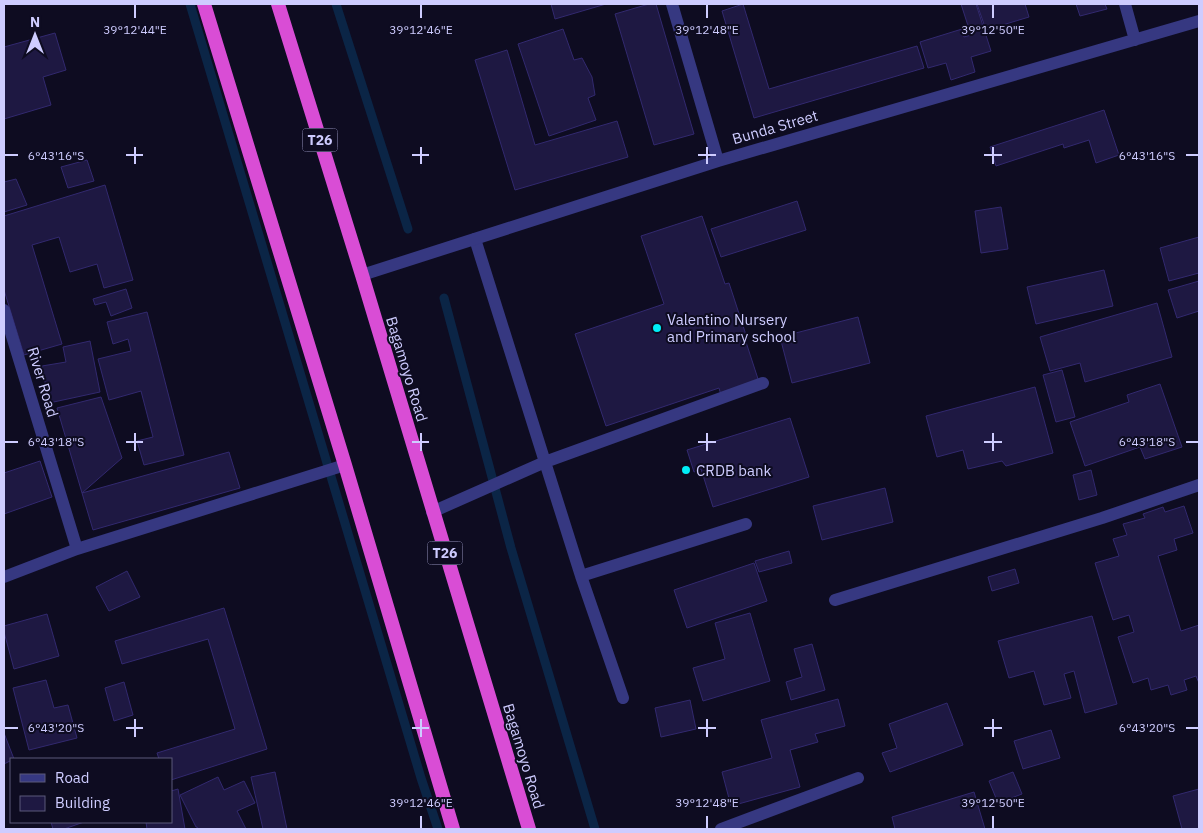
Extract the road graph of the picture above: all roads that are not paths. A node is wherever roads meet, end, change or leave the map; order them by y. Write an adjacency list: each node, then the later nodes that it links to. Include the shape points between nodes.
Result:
1 (204, 4): 13 (highway)
2 (278, 4): 9 (highway, Bagamoyo Road / T26)
3 (672, 4): 7 (street)
4 (1125, 4): 6 (street)
5 (1199, 21): 6 (street, Bunda Street)
6 (1135, 40): 7 (street, Bunda Street)
7 (718, 161): 8 (street, Bunda Street)
8 (476, 239): 9 (street, Bunda Street); 12 (street)
9 (362, 276): 15 (highway, Bagamoyo Road / T26)
10 (4, 310): 17 (street, River Road)
11 (764, 383): 12 (street)
12 (545, 462): 15 (street); 18 (street)
13 (345, 465): 17 (street); 23 (highway)
14 (1199, 485): 20 (street)
15 (432, 512): 24 (highway, Bagamoyo Road / T26)
16 (746, 524): 18 (street)
17 (77, 549): 19 (street)
18 (580, 576): 21 (street)
19 (4, 577)
20 (835, 600)
21 (623, 698)
22 (858, 778): 25 (street)
23 (453, 829)
24 (529, 829)
25 (721, 829)

